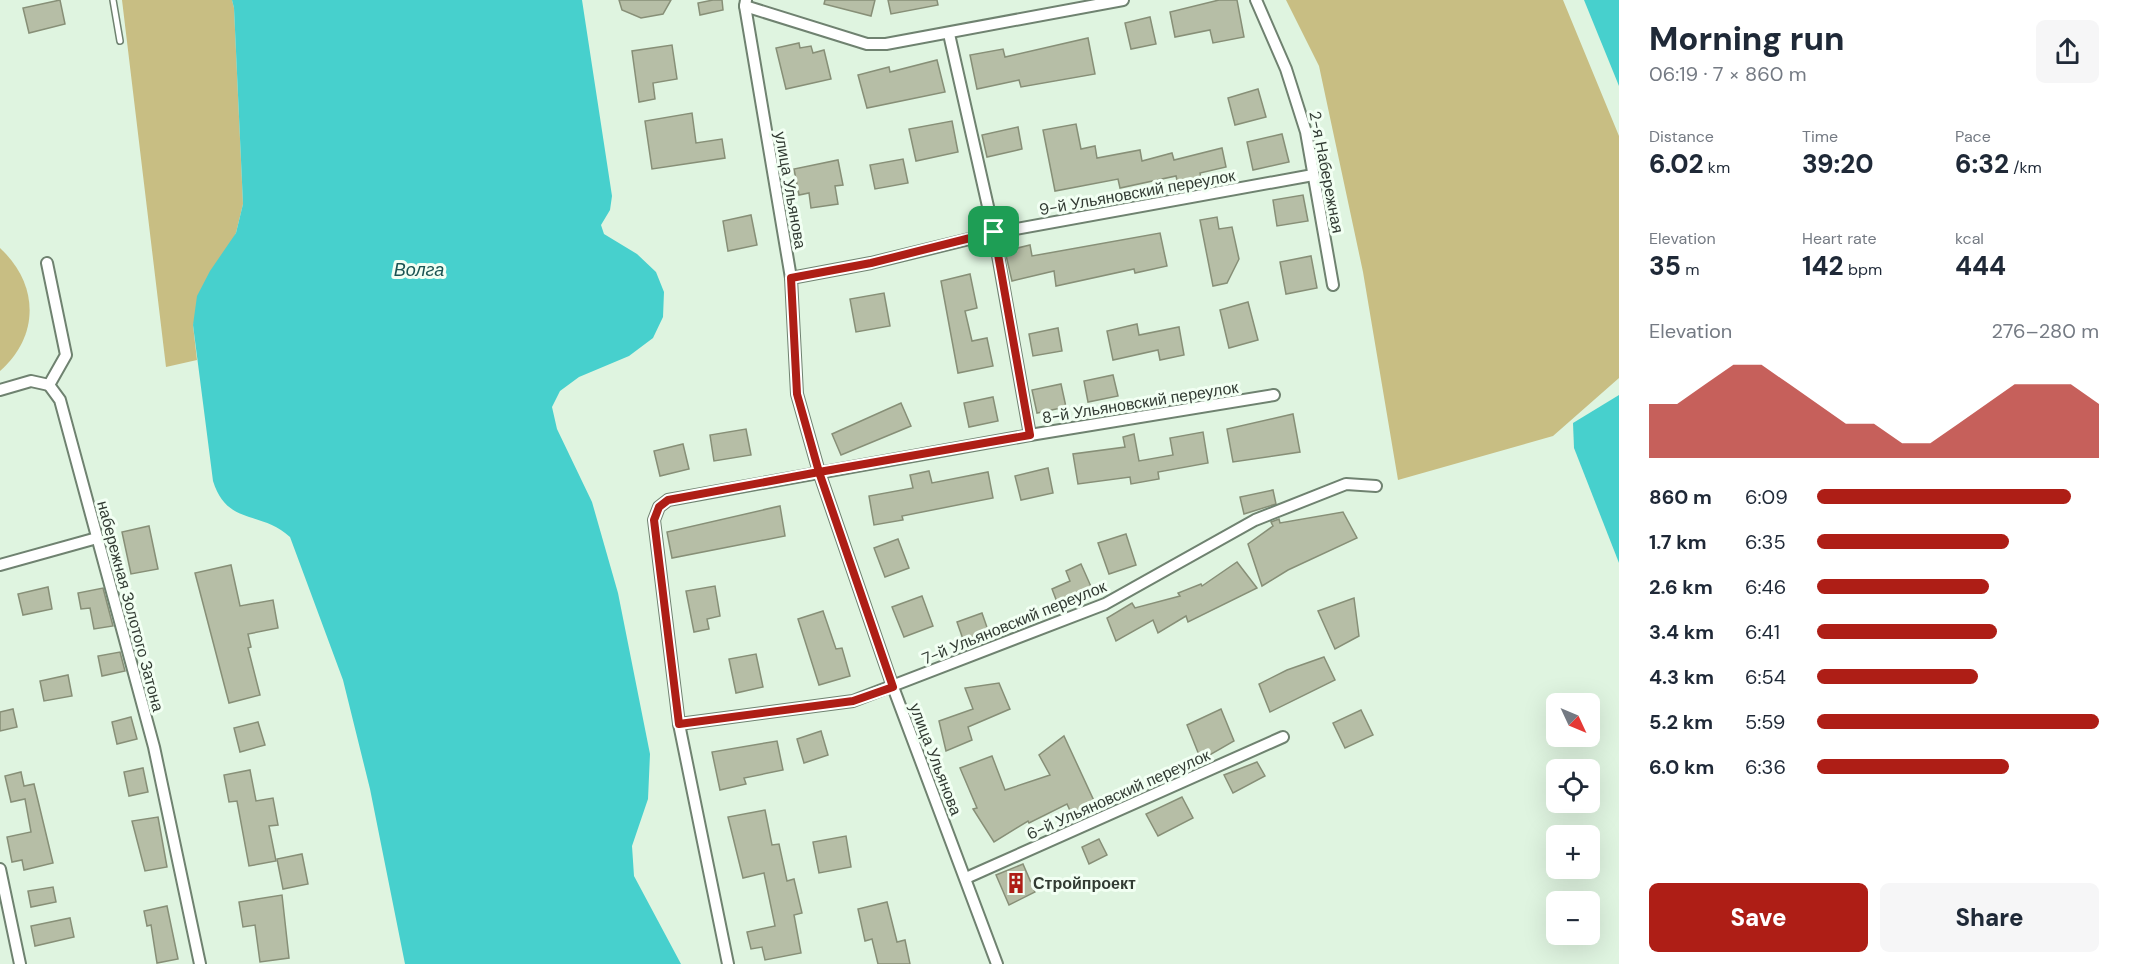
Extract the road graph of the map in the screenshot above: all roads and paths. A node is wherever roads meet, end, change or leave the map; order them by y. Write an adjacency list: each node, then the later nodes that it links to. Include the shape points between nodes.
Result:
1 (113, 0): 6 (lane)
2 (1123, 0): 5 (street)
3 (1256, 0): 7 (street, 2-я Набережная, via 1286,69 1306,132)
4 (745, 3): 5 (street, via 867,44); 10 (street, улица Ульянова)
5 (949, 34): 8 (street)
6 (120, 41)
7 (1314, 175): 8 (street, 9-й Ульяновский переулок); 11 (street, 2-я Набережная)
8 (994, 232): 10 (street, 9-й Ульяновский переулок, via 871,263); 15 (street)
9 (47, 263): 12 (street, via 66,355)
10 (791, 278): 16 (street, улица Ульянова, via 797,394)
11 (1333, 285)
12 (50, 385): 13 (street, via 32,381); 18 (street, набережная Золотого Затона, via 60,400)
13 (0, 390)
14 (1274, 395): 15 (street, 8-й Ульяновский переулок)
15 (1030, 435): 16 (street, 8-й Ульяновский переулок)
16 (819, 472): 20 (street, улица Ульянова); 21 (street, 8-й Ульяновский переулок, via 668,500 659,507 654,520)
17 (1376, 486): 20 (street, 7-й Ульяновский переулок, via 1346,484 1255,520 1105,604)
18 (98, 538): 19 (street); 26 (street, набережная Золотого Затона, via 154,747)
19 (0, 565)
20 (893, 687): 21 (street, 7-й Ульяновский переулок, via 853,701); 24 (street, улица Ульянова)
21 (679, 724): 27 (street)
22 (1283, 737): 24 (street, 6-й Ульяновский переулок)
23 (0, 869): 25 (street)
24 (966, 878): 28 (street, улица Ульянова)
25 (20, 964)
26 (200, 964)
27 (728, 964)
28 (997, 964)

